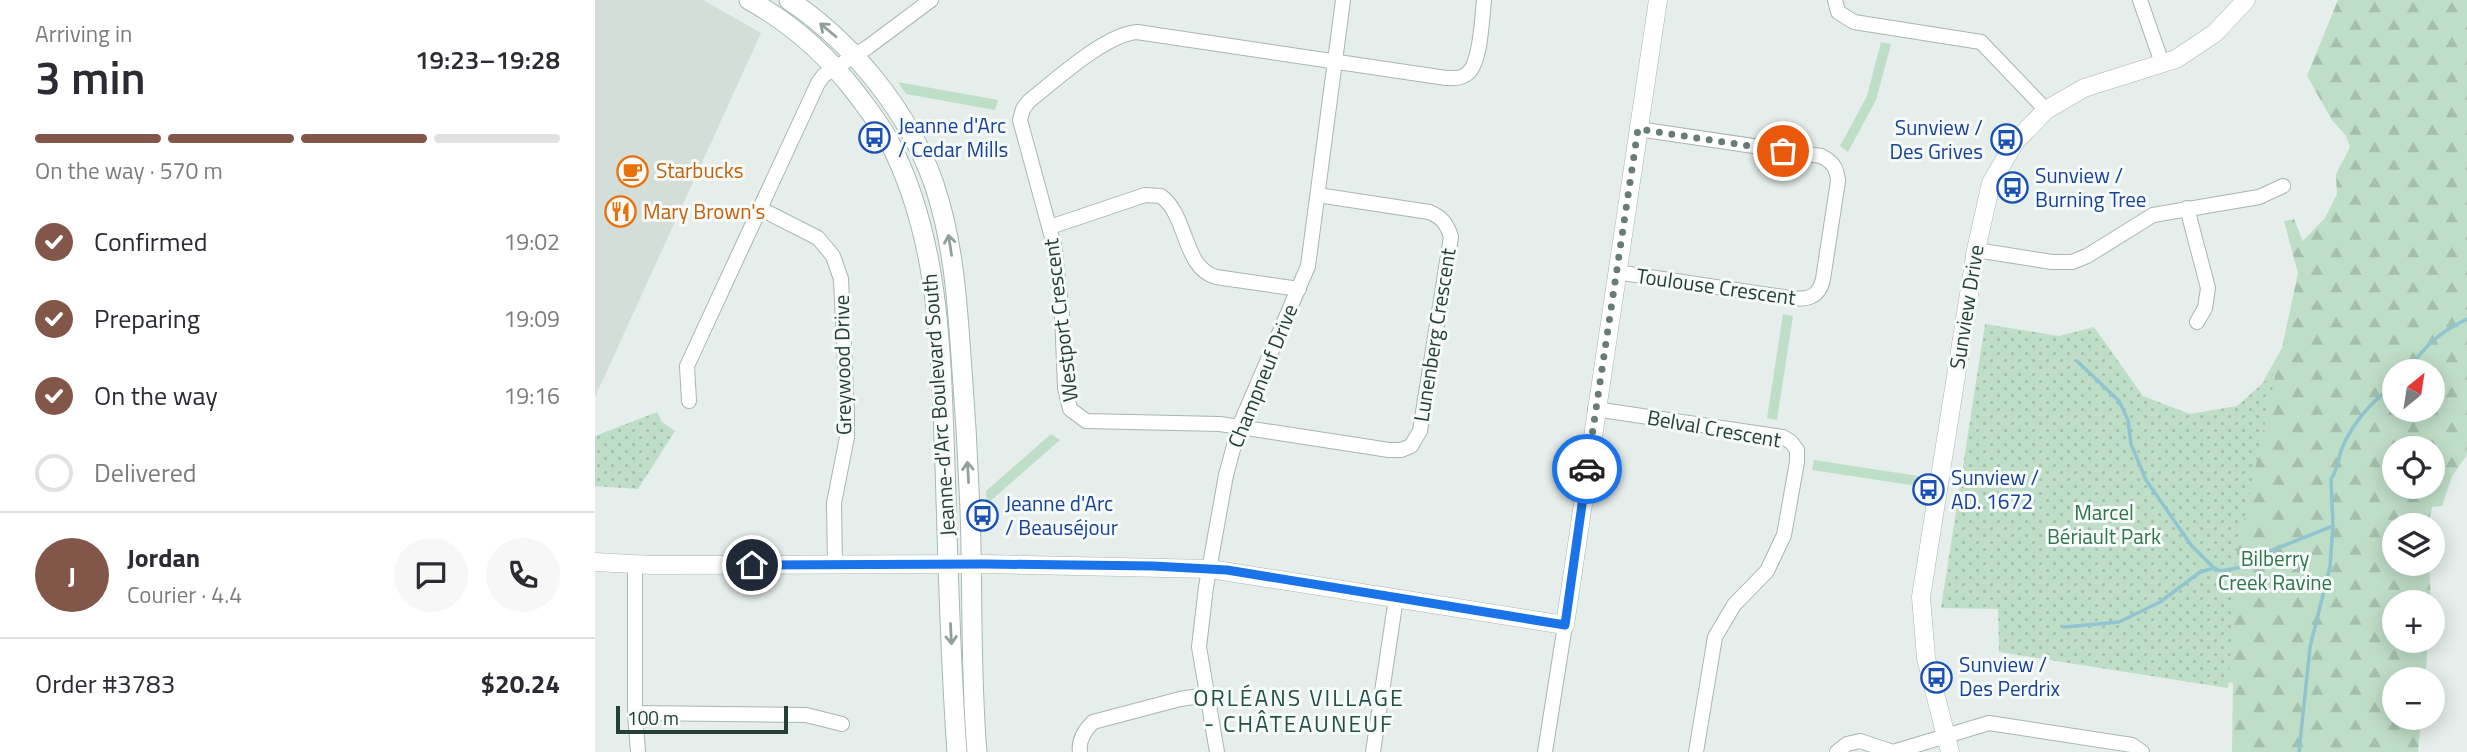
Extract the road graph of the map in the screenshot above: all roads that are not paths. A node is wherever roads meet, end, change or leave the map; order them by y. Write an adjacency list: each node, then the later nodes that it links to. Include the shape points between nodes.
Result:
1 (749, 0): 13 (main road, Jeanne-d'Arc Boulevard South, via 795,28)
2 (789, 0): 10 (main road, Jeanne-d'Arc Boulevard South, one-way to 2)
3 (931, 0): 10 (street)
4 (1343, 0): 11 (street, Champneuf Drive)
5 (1484, 0): 11 (street, Westport Crescent, via 1476,57 1465,76 1446,78)
6 (1658, 0): 15 (street)
7 (1835, 0): 14 (street, via 1839,12 1854,22 1980,42)
8 (2140, 0): 12 (street)
9 (2246, 0): 12 (street, Sunview Drive, via 2215,33)
10 (855, 55): 13 (street); 32 (main road, Jeanne-d'Arc Boulevard South, one-way to 10, via 963,384 949,238 933,181 908,129)
11 (1335, 62): 17 (street, Champneuf Drive); 20 (street, Westport Crescent, via 1148,32 1127,33 1105,43 1023,109 1022,131)
12 (2162, 63): 14 (street, Sunview Drive, via 2084,88)
13 (836, 67): 18 (street, via 818,83); 31 (main road, Jeanne-d'Arc Boulevard South, via 888,139 927,243 942,384)
14 (2046, 110): 21 (street, Sunview Drive, via 2000,165 1985,205)
15 (1638, 129): 22 (street); 22 (street, Toulouse Crescent, via 1827,159 1837,171 1838,181 1831,230 1822,286 1805,299)
16 (2283, 186): 19 (street, via 2259,197)
17 (1318, 195): 23 (street, Champneuf Drive, via 1308,266); 27 (street, Lunenberg Crescent, via 1429,212 1448,228 1451,237 1420,431 1411,446 1389,450)
18 (759, 208): 25 (street, via 687,366); 30 (street, Greywood Drive, via 818,238 833,256 841,279 847,437 834,503)
19 (2187, 208): 21 (street, via 2153,215 2072,262); 24 (street, via 2208,288)
20 (1050, 227): 23 (street, via 1145,195 1161,196 1176,212 1193,257 1204,271); 27 (street, Westport Crescent, via 1070,409 1086,421)
21 (1976, 250): 39 (street, Sunview Drive, via 1921,597 1926,658)
22 (1616, 272): 26 (street)
23 (1299, 289): 27 (street, Champneuf Drive)
24 (2197, 322)
25 (689, 401)
26 (1595, 409): 35 (street); 47 (street, Belval Crescent, via 1783,437 1797,450 1789,514 1776,555 1734,605 1715,637)
27 (1239, 427): 33 (street, Champneuf Drive)
28 (595, 562): 29 (street)
29 (635, 564): 30 (street); 37 (street)
30 (835, 565): 31 (street)
31 (948, 565): 32 (street); 41 (main road, Jeanne-d'Arc Boulevard South, one-way to 41)
32 (970, 565): 33 (street); 42 (main road, Jeanne-d'Arc Boulevard South)
33 (1210, 569): 34 (street); 36 (street, Champneuf Drive, via 1199,647)
34 (1397, 598): 35 (street); 45 (street)
35 (1565, 625): 46 (street)
36 (1207, 695): 43 (street, via 1093,722 1085,730); 44 (street, Champneuf Drive)
37 (635, 713): 38 (street, via 807,715); 40 (street)
38 (842, 724)
39 (1947, 744): 48 (street, via 1893,752 1860,741); 49 (street, via 1998,723 2132,745)
40 (638, 752)
41 (957, 752)
42 (977, 752)
43 (1080, 752)
44 (1217, 752)
45 (1373, 752)
46 (1545, 752)
47 (1696, 752)
48 (1837, 752)
49 (2142, 752)

